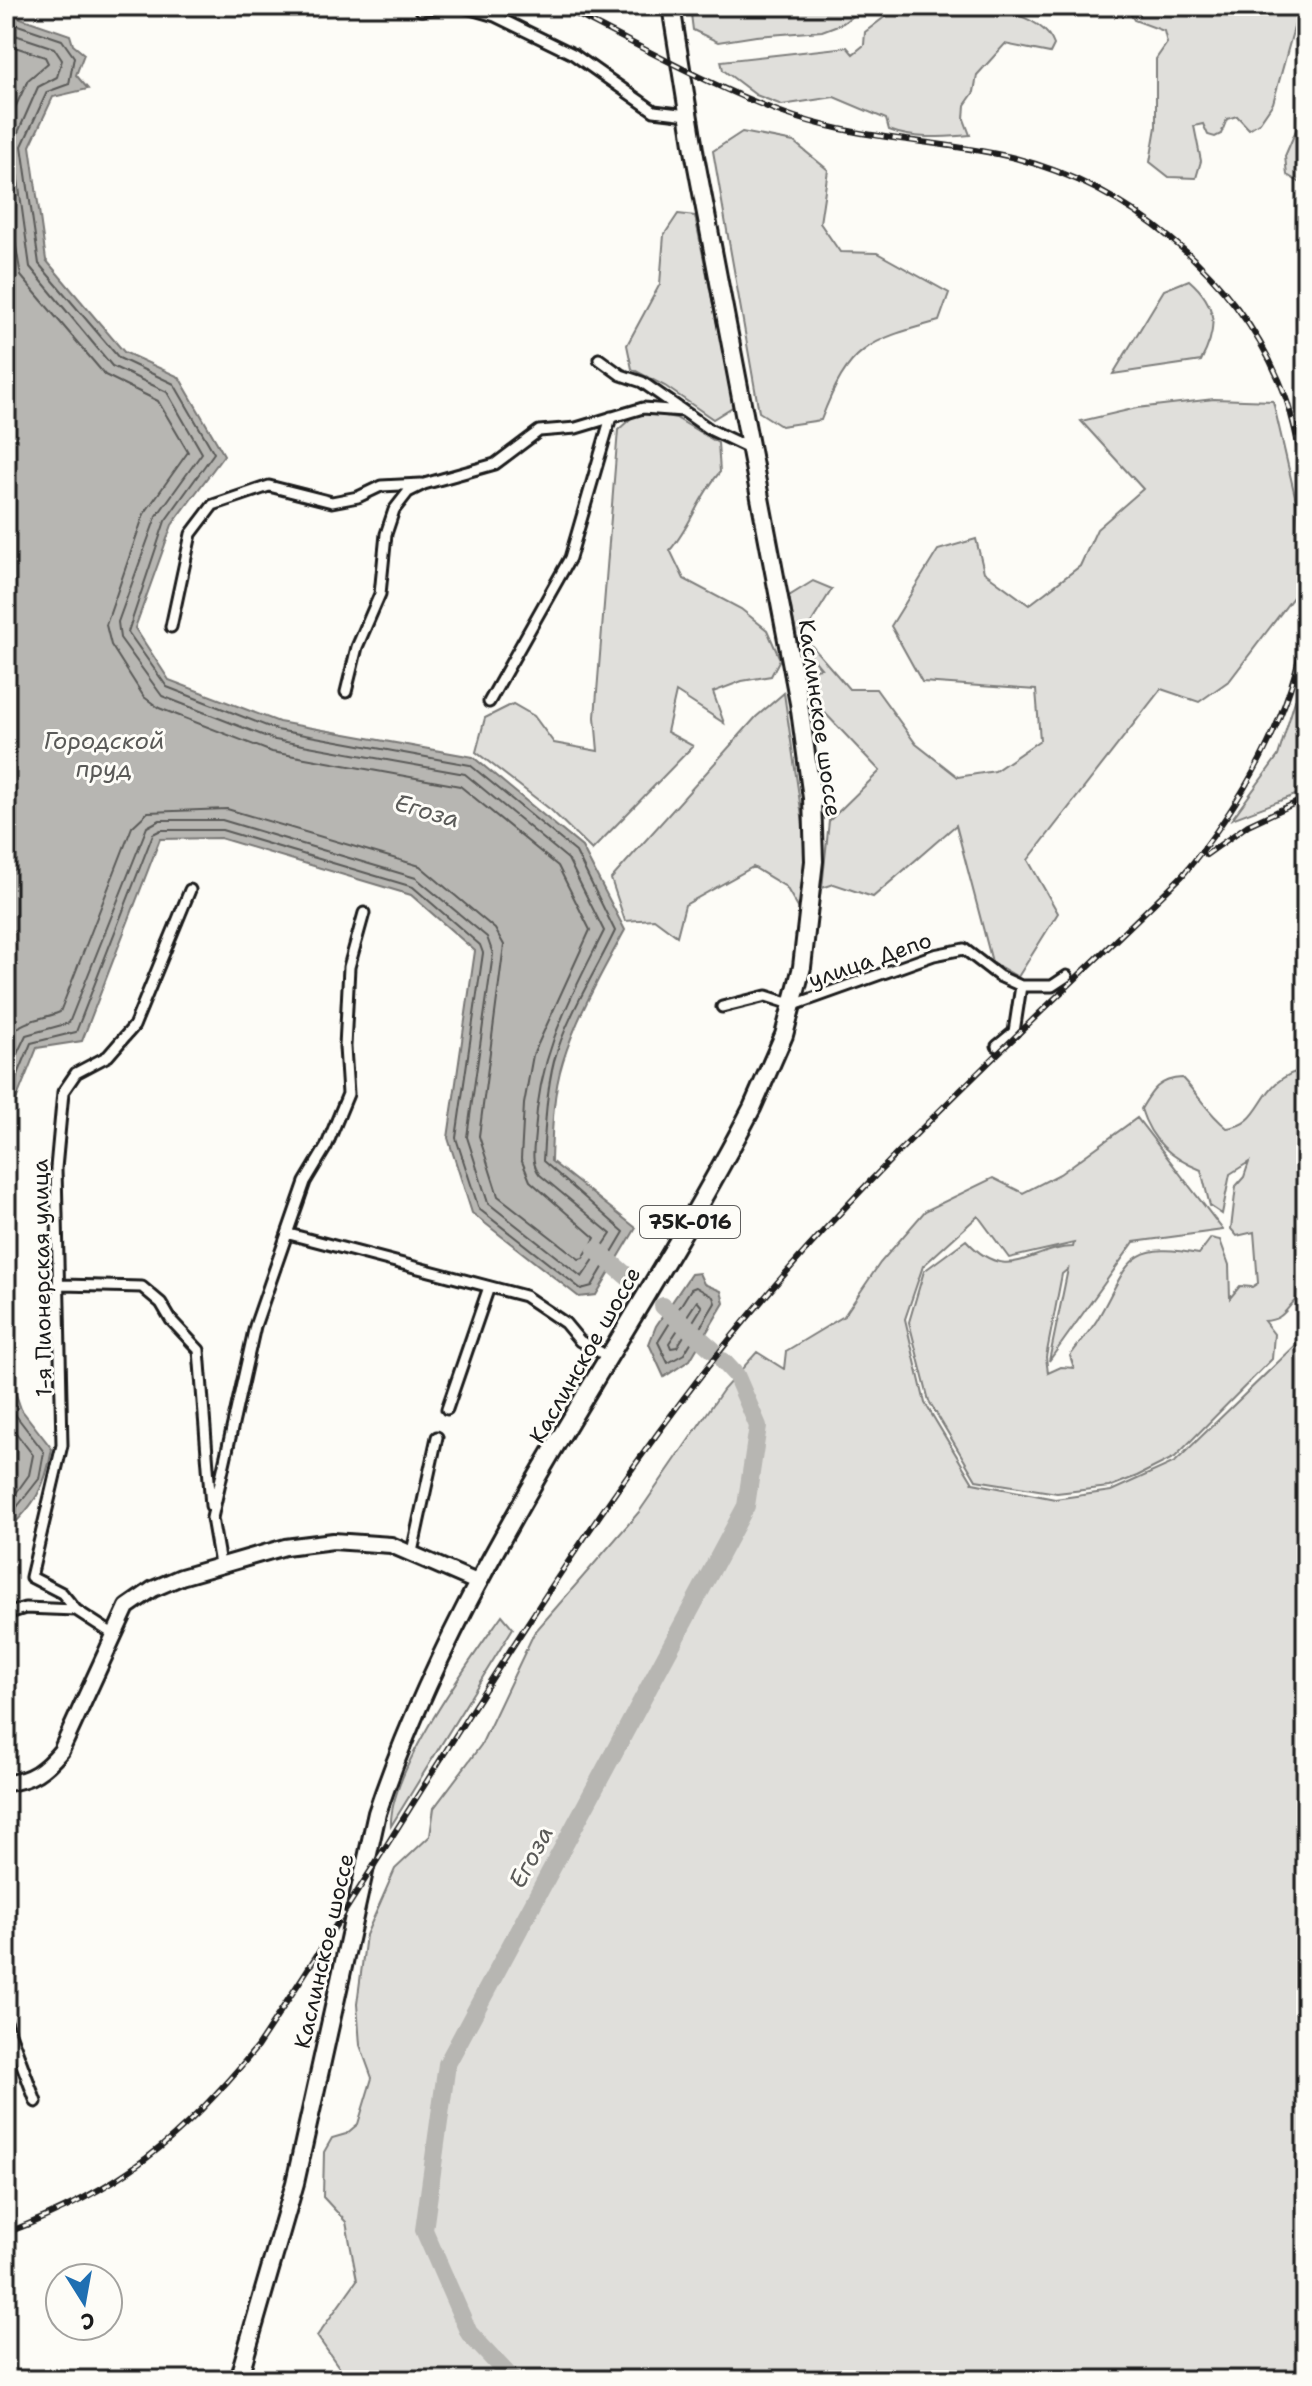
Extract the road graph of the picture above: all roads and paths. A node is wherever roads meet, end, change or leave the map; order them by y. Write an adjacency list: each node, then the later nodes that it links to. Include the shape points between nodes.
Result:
1 (450, 6): 4 (street)
2 (460, 6): 5 (street, via 495,16 573,54 654,111)
3 (671, 6): 5 (main road, Каслинское шоссе / 75К-016)
4 (421, 10)
5 (688, 115): 9 (main road, Каслинское шоссе / 75К-016)
6 (599, 359): 7 (street)
7 (683, 411): 8 (street, via 643,408); 9 (street)
8 (611, 417): 10 (street, via 576,428 539,431 495,464); 13 (street, via 570,558)
9 (749, 448): 18 (main road, Каслинское шоссе / 75К-016, via 799,703 812,798 809,926)
10 (424, 484): 11 (street, via 381,486 332,502 269,486 213,505 191,534); 12 (street, via 408,492 394,510 380,594 357,647)
11 (171, 627)
12 (346, 692)
13 (489, 702)
14 (190, 890): 22 (street, 1-я Пионерская улица, via 134,1026 108,1056 76,1073 63,1092 56,1168)
15 (364, 913): 21 (street, via 349,967 348,1094 305,1182)
16 (1067, 976): 17 (street, via 1052,986)
17 (1021, 986): 18 (street, улица Депо, via 964,949); 20 (street, via 1014,1032)
18 (794, 1005): 19 (street, улица Депо, via 766,996); 24 (main road, Каслинское шоссе / 75К-016, via 735,1141)
19 (722, 1007)
20 (997, 1046)
21 (289, 1234): 23 (street); 27 (street, via 255,1326)
22 (62, 1285): 27 (street, via 142,1287 199,1350); 31 (street, 1-я Пионерская улица, via 62,1445 31,1577 62,1593)
23 (489, 1287): 24 (street, via 525,1296 565,1323 580,1341); 25 (street)
24 (609, 1357): 30 (main road, Каслинское шоссе / 75К-016)
25 (447, 1409)
26 (437, 1437): 28 (street)
27 (212, 1518): 29 (street)
28 (412, 1552): 29 (street, via 391,1545 333,1541); 30 (street)
29 (220, 1564): 33 (street, via 153,1589 127,1607)
30 (479, 1583): 37 (main road, Каслинское шоссе / 75К-016, via 411,1723 377,1813 295,2183)
31 (76, 1610): 32 (street, via 25,1608); 33 (street)
32 (6, 1614)
33 (113, 1634): 34 (street, via 74,1728 46,1769)
34 (6, 1783)
35 (6, 2022): 36 (street)
36 (36, 2102)
37 (238, 2380)

